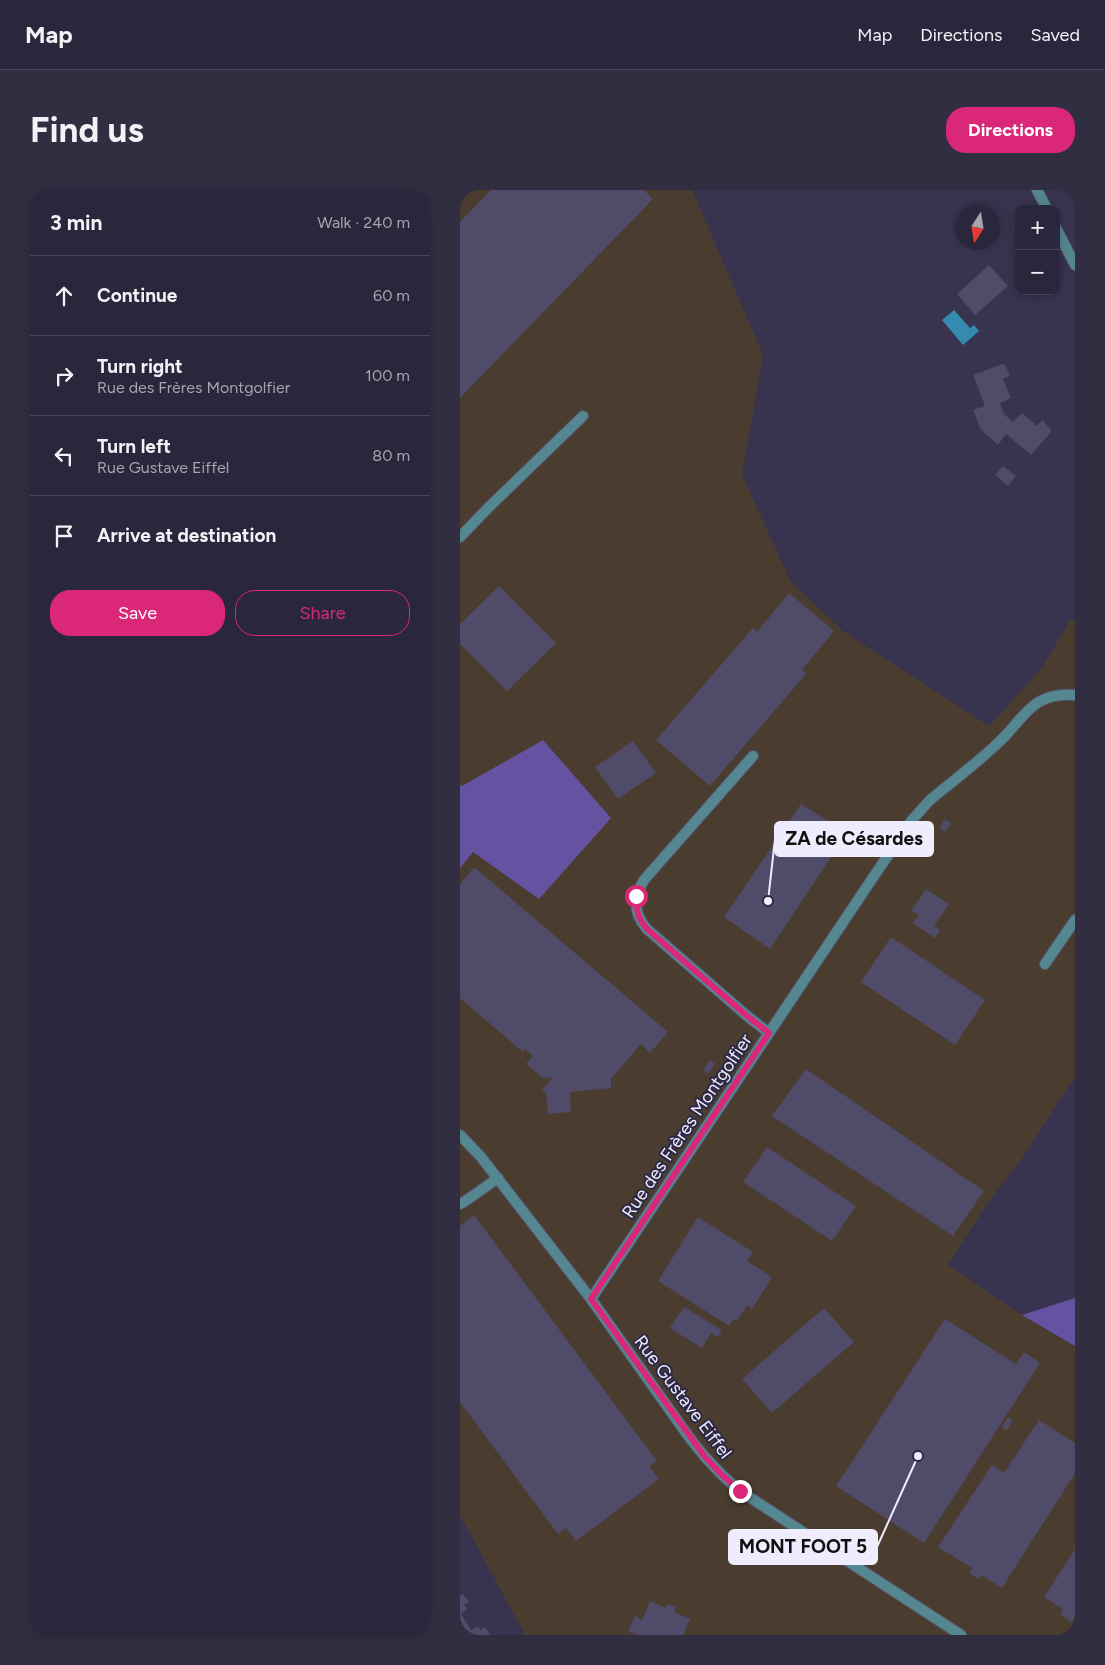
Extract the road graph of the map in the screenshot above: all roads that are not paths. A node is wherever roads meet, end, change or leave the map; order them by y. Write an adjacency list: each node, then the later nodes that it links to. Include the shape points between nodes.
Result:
1 (1037, 190): 2 (street)
2 (1045, 205)
3 (1060, 236): 4 (street)
4 (1075, 265)
5 (583, 416): 6 (street)
6 (460, 537)
7 (1075, 694): 11 (street, Rue des Frères Montgolfier, via 1052,696 1032,706 999,742 930,800 907,828)
8 (753, 756): 11 (street, via 644,880 635,904 647,929)
9 (1075, 920): 10 (street)
10 (1045, 964)
11 (769, 1033): 15 (street, Rue des Frères Montgolfier)
12 (460, 1135): 13 (street, Rue Gustave Eiffel)
13 (498, 1178): 14 (street); 15 (street, Rue Gustave Eiffel)
14 (460, 1204)
15 (591, 1299): 16 (street, Rue Gustave Eiffel, via 690,1437 722,1475 760,1505)
16 (961, 1635)

